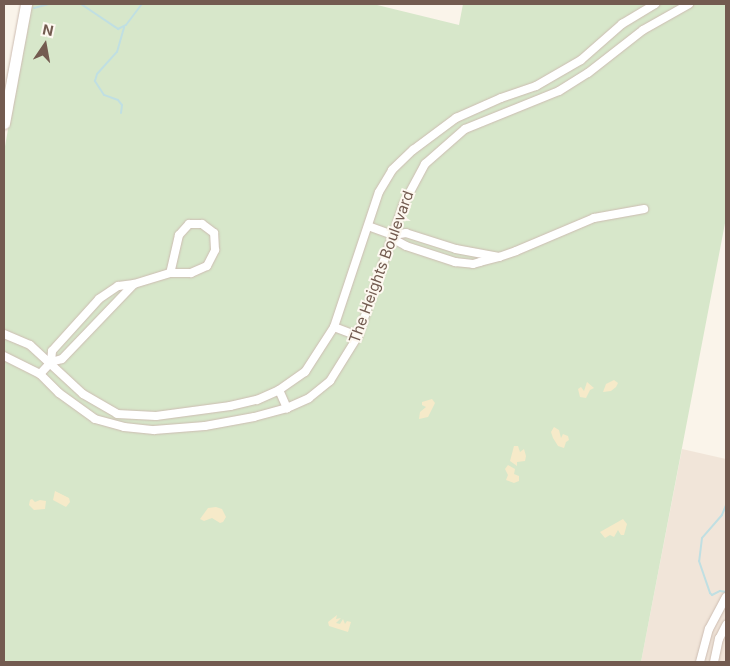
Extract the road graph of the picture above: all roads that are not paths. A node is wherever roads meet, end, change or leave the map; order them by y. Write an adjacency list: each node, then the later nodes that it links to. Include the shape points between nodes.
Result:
1 (26, 4): 8 (main road)
2 (655, 4): 6 (street, The Heights Boulevard, via 622,24 581,60)
3 (671, 4): 5 (street)
4 (689, 4): 5 (street, The Heights Boulevard)
5 (675, 12): 7 (street, The Heights Boulevard)
6 (542, 83): 7 (street); 9 (street, The Heights Boulevard, via 456,118)
7 (549, 96): 10 (street, The Heights Boulevard, via 465,129)
8 (4, 123)
9 (425, 140): 10 (street); 12 (street, The Heights Boulevard, via 388,177 379,192)
10 (436, 153): 13 (street, The Heights Boulevard, via 413,183)
11 (644, 209): 14 (street, via 594,218)
12 (368, 226): 13 (street); 17 (street, The Heights Boulevard)
13 (393, 235): 14 (street, via 406,233 456,249); 14 (street, via 401,244 460,264); 19 (street, The Heights Boulevard)
14 (499, 257)
15 (170, 273): 15 (street, via 192,273 207,266 215,250 214,233 202,224 189,224 179,235); 16 (street)
16 (134, 284): 21 (street, via 62,358); 21 (street, via 118,286 99,299 52,351)
17 (334, 327): 19 (street); 23 (street, The Heights Boulevard, via 305,372)
18 (4, 334): 21 (street, The Heights Boulevard, via 30,345)
19 (358, 336): 25 (street, The Heights Boulevard, via 330,381 309,398)
20 (4, 356): 22 (street, The Heights Boulevard)
21 (51, 362): 22 (street); 24 (street, The Heights Boulevard, via 83,394)
22 (40, 374): 27 (street, The Heights Boulevard, via 59,393)
23 (279, 390): 25 (street); 26 (street, The Heights Boulevard, via 257,400)
24 (102, 405): 26 (street, The Heights Boulevard, via 118,414 156,416); 27 (street)
25 (287, 408): 28 (street, The Heights Boulevard)
26 (189, 412): 28 (street)
27 (95, 419): 28 (street, The Heights Boulevard, via 154,430)
28 (190, 427)
29 (726, 597): 30 (street)
30 (713, 622): 31 (street); 32 (street)
31 (726, 626): 33 (street, via 718,639)
32 (700, 662)
33 (714, 662)

